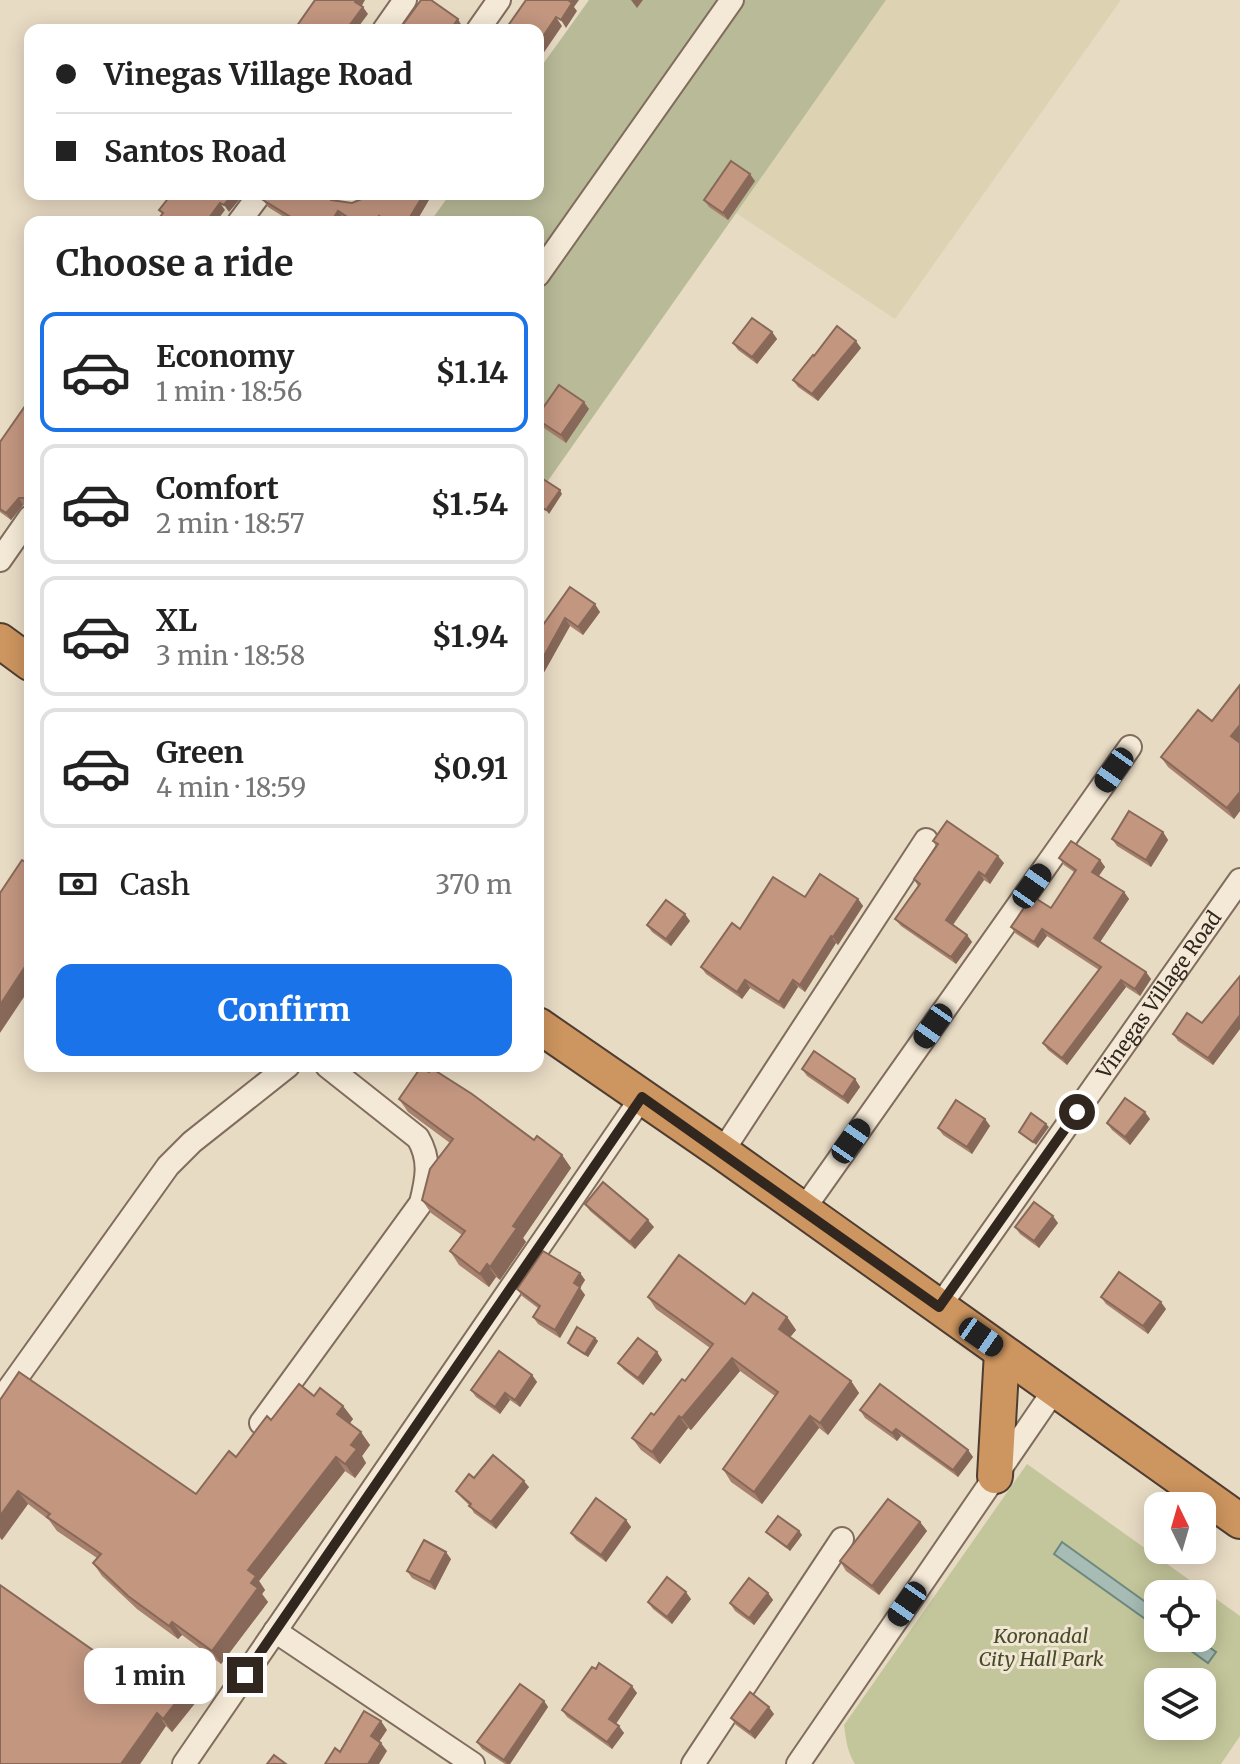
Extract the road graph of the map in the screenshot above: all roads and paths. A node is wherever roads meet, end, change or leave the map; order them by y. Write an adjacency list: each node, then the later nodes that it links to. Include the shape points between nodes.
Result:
1 (405, 0): 4 (street)
2 (499, 0): 5 (street)
3 (732, 0): 6 (street)
4 (388, 24)
5 (482, 24)
6 (544, 266)
7 (24, 526): 8 (street)
8 (0, 560)
9 (0, 641): 10 (highway)
10 (24, 659)
11 (1130, 747): 19 (street)
12 (926, 840): 18 (street)
13 (1240, 880): 20 (street, Vinegas Village Road)
14 (544, 1029): 17 (highway)
15 (280, 1072): 23 (street, via 168,1166)
16 (335, 1072): 24 (street, via 418,1138 428,1174 421,1203)
17 (642, 1097): 18 (highway); 28 (street)
18 (722, 1152): 19 (highway)
19 (803, 1210): 20 (highway)
20 (939, 1307): 21 (highway)
21 (1002, 1352): 22 (highway); 25 (highway)
22 (1055, 1389): 25 (street); 26 (highway)
23 (0, 1401)
24 (261, 1423)
25 (995, 1476): 29 (street)
26 (1236, 1515)
27 (842, 1539): 32 (street)
28 (275, 1631): 30 (street); 31 (street)
29 (804, 1762)
30 (184, 1764)
31 (473, 1764)
32 (693, 1764)

